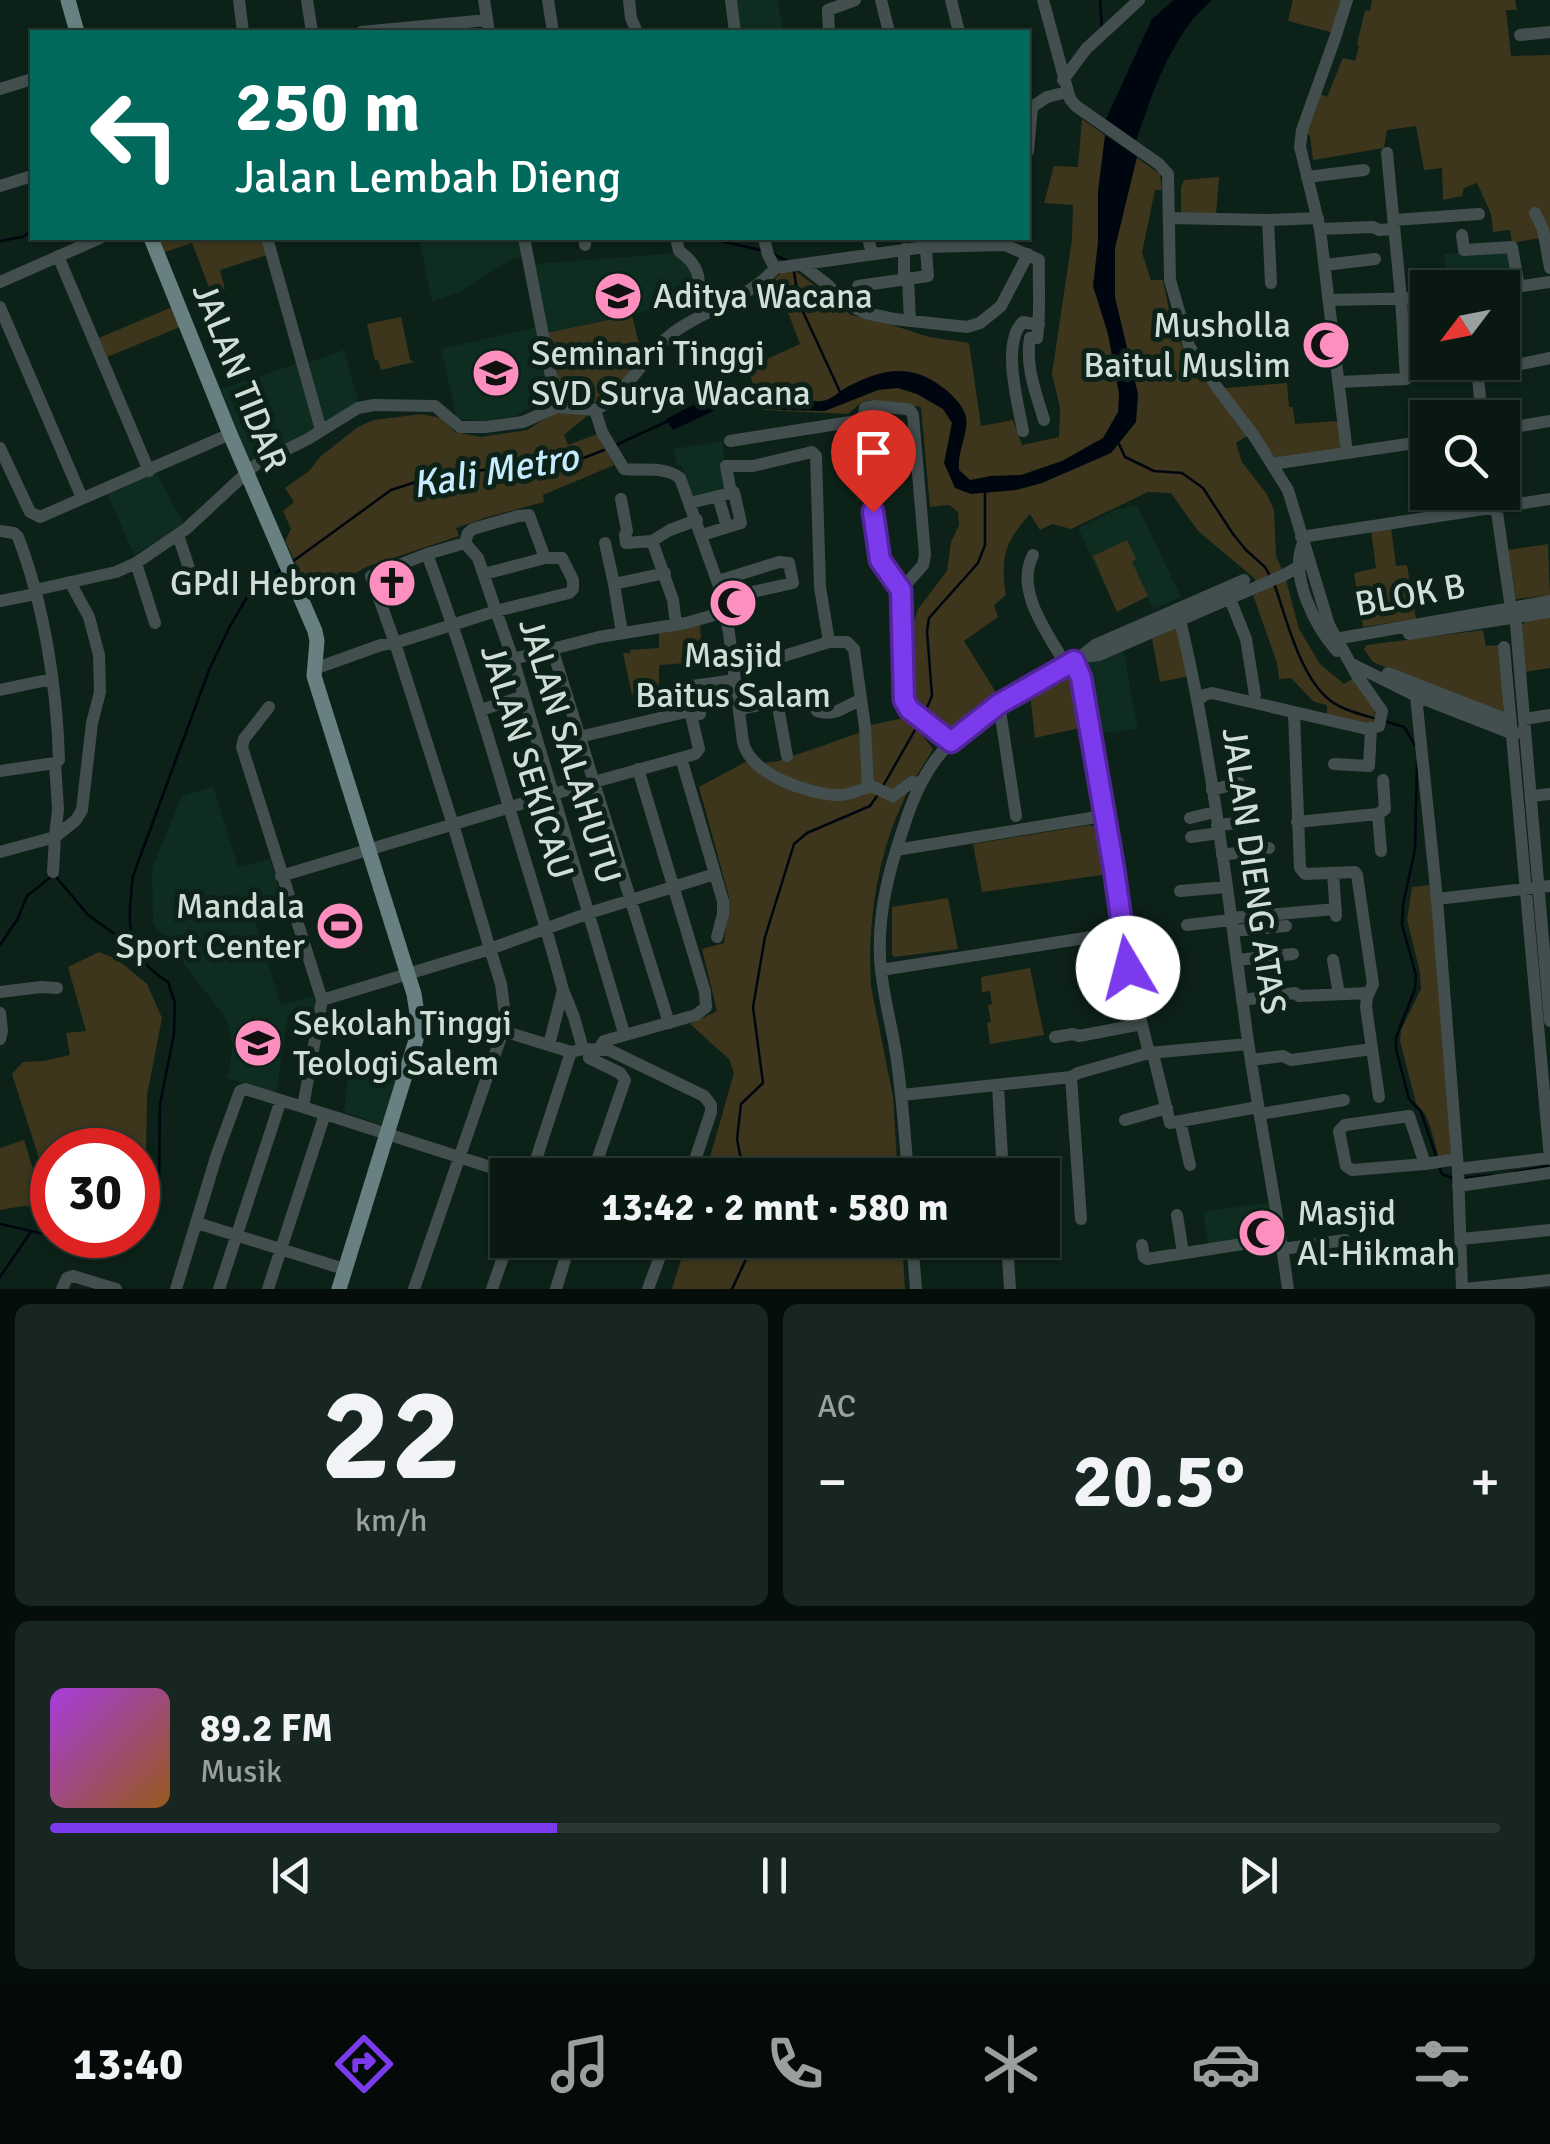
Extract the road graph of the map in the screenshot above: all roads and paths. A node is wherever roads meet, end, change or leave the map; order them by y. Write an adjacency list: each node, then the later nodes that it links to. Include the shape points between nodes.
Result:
1 (68, 0): 15 (main road)
2 (239, 0): 16 (street)
3 (306, 0): 17 (street)
4 (484, 0): 14 (street)
5 (548, 0): 19 (street)
6 (629, 0): 20 (street)
7 (731, 0): 21 (street)
8 (856, 0): 22 (street, via 828,10)
9 (880, 0): 23 (street)
10 (951, 0): 24 (street)
11 (1042, 0): 28 (street)
12 (1139, 0): 28 (street, via 1086,49)
13 (1346, 0): 34 (street, via 1302,130)
14 (488, 26): 18 (street)
15 (76, 30)
16 (244, 30)
17 (312, 30)
18 (403, 30)
19 (553, 30)
20 (636, 30)
21 (735, 30)
22 (830, 30)
23 (888, 30)
24 (958, 30)
25 (1550, 32): 26 (street)
26 (1520, 36)
27 (30, 80): 29 (street)
28 (1065, 86): 30 (street, via 1032,106); 38 (street, via 1076,106 1169,176)
29 (0, 90)
30 (1030, 128)
31 (1387, 154): 41 (street)
32 (1364, 170): 34 (street)
33 (30, 177): 35 (street)
34 (1306, 177): 40 (street)
35 (0, 186)
36 (1535, 212): 50 (street)
37 (1478, 214): 41 (street)
38 (1170, 218): 39 (street); 90 (street, via 1170,280 1189,346)
39 (1268, 220): 40 (street); 64 (street)
40 (1319, 224): 41 (street, via 1379,230); 58 (street)
41 (1394, 225): 67 (street)
42 (1462, 235): 60 (street, via 1464,250 1512,246)
43 (95, 240): 55 (street)
44 (153, 240): 85 (main road, JALAN TIDAR)
45 (268, 240): 83 (street)
46 (524, 240): 77 (street)
47 (869, 240): 53 (street)
48 (1007, 241): 49 (street); 54 (street)
49 (925, 242): 52 (street); 61 (street, via 928,276)
50 (1548, 242): 59 (street)
51 (678, 244): 71 (street, via 700,278)
52 (904, 249): 53 (street); 61 (street)
53 (872, 253): 56 (street)
54 (1028, 254): 72 (street, via 1001,306 980,323); 73 (street, via 1040,263)
55 (58, 256): 62 (street); 91 (street)
56 (779, 257): 71 (street, via 769,276); 72 (street, via 828,284 856,309)
57 (1375, 260): 58 (street)
58 (1325, 265): 69 (street)
59 (1550, 268)
60 (1516, 270)
61 (906, 278): 65 (street); 72 (street)
62 (0, 282)
63 (1550, 282): 66 (street)
64 (1271, 283)
65 (858, 286)
66 (1520, 287)
67 (1402, 298): 68 (street); 69 (street); 75 (street, via 1406,379)
68 (1410, 298)
69 (1329, 300): 75 (street)
70 (0, 307): 94 (street)
71 (700, 316): 78 (street, via 666,338)
72 (910, 321)
73 (1039, 325): 80 (street, via 1028,351); 84 (street, via 1023,322 1014,334)
74 (1550, 358): 76 (street, via 1482,372)
75 (1339, 382): 89 (street)
76 (1480, 400)
77 (557, 407): 78 (street); 83 (street, via 523,422 460,427 435,406 366,406)
78 (595, 410): 98 (street, via 626,470 676,474)
79 (863, 420): 86 (street); 121 (street, via 880,560); 121 (street, via 865,408 874,406 914,415 925,555)
80 (1044, 420)
81 (1550, 421): 82 (street)
82 (1520, 426)
83 (320, 430): 92 (street)
84 (1023, 431)
85 (230, 434): 91 (street); 92 (main road, JALAN TIDAR)
86 (730, 440)
87 (1410, 444): 89 (street)
88 (0, 448): 94 (street, via 30,512 40,517)
89 (1347, 453): 90 (street)
90 (1272, 464): 106 (street, via 1292,500)
91 (149, 470): 94 (street)
92 (246, 472): 103 (street); 145 (main road, JALAN TIDAR, via 313,626)
93 (724, 495): 98 (street); 104 (street, via 734,492 741,523); 138 (street, via 726,466 814,453)
94 (82, 498)
95 (621, 499): 105 (street, via 626,542)
96 (1550, 499): 97 (street)
97 (1520, 500)
98 (690, 503): 101 (street)
99 (1447, 510): 106 (street)
100 (1497, 510): 130 (street)
101 (697, 520): 104 (street); 105 (street)
102 (0, 530): 122 (street, via 18,537)
103 (178, 535): 112 (street); 120 (street)
104 (702, 535): 117 (street)
105 (653, 540): 115 (street)
106 (1302, 540): 113 (street)
107 (465, 543): 109 (street); 111 (street, via 471,530 527,514); 114 (street)
108 (605, 543): 119 (street)
109 (427, 554): 134 (street, JALAN SEKICAU); 139 (street, via 371,576)
110 (1033, 555): 144 (street, via 1030,594)
111 (545, 558): 114 (street); 129 (street, via 562,558 573,580 571,592)
112 (136, 563): 118 (street); 133 (street)
113 (1297, 568): 124 (street); 142 (street)
114 (484, 574): 129 (street)
115 (665, 574): 119 (street); 135 (street)
116 (1244, 580): 128 (street)
117 (718, 581): 123 (street, via 789,563 793,583); 127 (street)
118 (70, 582): 122 (street); 191 (street, via 98,645 100,692 82,810)
119 (614, 584): 137 (street)
120 (196, 590)
121 (901, 590): 166 (street, via 903,696)
122 (35, 592): 125 (street); 147 (street)
123 (739, 595)
124 (1230, 599): 128 (street); 151 (street, via 1246,639)
125 (0, 601)
126 (1550, 601): 130 (street)
127 (723, 602): 135 (street); 146 (street)
128 (1207, 603): 132 (street); 136 (street)
129 (496, 612): 134 (street, JALAN SALAHUTU); 143 (street, JALAN SALAHUTU)
130 (1513, 612): 131 (street); 142 (street); 164 (street)
131 (1550, 612)
132 (1180, 620): 136 (street); 154 (street)
133 (156, 623)
134 (453, 624): 139 (street, JALAN SALAHUTU); 159 (street, JALAN SEKICAU)
135 (676, 624): 137 (street)
136 (1144, 630): 144 (street)
137 (622, 633): 141 (street)
138 (828, 642): 146 (street); 153 (street, via 852,647)
139 (395, 644): 145 (street, JALAN SALAHUTU); 190 (street)
140 (1504, 646): 164 (street)
141 (552, 648): 143 (street); 165 (street)
142 (1338, 648): 150 (street); 163 (street, via 1380,706)
143 (513, 659): 152 (street, JALAN SALAHUTU)
144 (1074, 661): 156 (street); 185 (street)
145 (314, 669): 196 (main road)
146 (734, 674): 148 (street); 157 (street)
147 (52, 679): 149 (street); 169 (street, via 59,760)
148 (686, 687)
149 (0, 690)
150 (1417, 690): 164 (street); 208 (street)
151 (1255, 695)
152 (524, 696): 159 (street); 179 (street, JALAN SALAHUTU)
153 (861, 700): 155 (street, via 833,714 817,712 811,702); 177 (street)
154 (1199, 700): 161 (street, JALAN DIENG ATAS, via 1212,694); 178 (street, JALAN DIENG ATAS)
155 (777, 702): 157 (street); 167 (street)
156 (999, 704): 166 (street); 184 (street)
157 (738, 705): 160 (street, via 706,704); 177 (street, via 745,751 756,763 807,790 843,795)
158 (269, 707): 202 (street, via 242,743)
159 (481, 710): 182 (street, JALAN SEKICAU)
160 (700, 714)
161 (1294, 714): 163 (street, JALAN DIENG ATAS); 188 (street)
162 (1550, 714): 164 (street)
163 (1377, 723): 171 (street)
164 (1518, 727): 181 (street); 205 (street)
165 (580, 737): 168 (street, via 690,711 699,749); 174 (street)
166 (951, 742): 175 (street)
167 (786, 756)
168 (681, 758): 172 (street); 201 (street)
169 (54, 763): 173 (street); 191 (street)
170 (1334, 764): 171 (street)
171 (1370, 766): 183 (street, via 1384,774 1385,809)
172 (638, 769): 174 (street); 203 (street)
173 (0, 772)
174 (594, 782): 179 (street); 207 (street)
175 (921, 784): 177 (street, via 912,782 893,796); 194 (street)
176 (1240, 784): 178 (street)
177 (867, 788)
178 (1212, 790): 189 (street, JALAN DIENG ATAS)
179 (554, 794): 182 (street); 209 (street, JALAN SALAHUTU)
180 (1550, 794): 181 (street)
181 (1532, 796): 205 (street)
182 (510, 807): 190 (street); 213 (street, JALAN SEKICAU)
183 (1378, 814): 188 (street); 195 (street)
184 (1016, 816)
185 (1104, 816): 194 (street); 214 (street)
186 (1190, 818): 189 (street)
187 (1250, 822): 189 (street)
188 (1297, 822): 200 (street, via 1302,872)
189 (1217, 824): 192 (street); 198 (street, JALAN DIENG ATAS)
190 (453, 825): 196 (street); 216 (street)
191 (55, 837): 197 (street); 199 (street)
192 (1191, 838)
193 (1269, 848): 198 (street)
194 (896, 850): 220 (street, via 883,904)
195 (1381, 850)
196 (369, 851): 202 (street); 221 (main road)
197 (0, 852)
198 (1222, 855): 204 (street, JALAN DIENG ATAS)
199 (53, 872)
200 (1332, 873): 210 (street, via 1336,913); 226 (street, via 1358,875)
201 (716, 874): 203 (street); 215 (street, via 724,914)
202 (281, 876): 228 (street)
203 (672, 887): 207 (street); 232 (street, via 706,1001 702,1012)
204 (1227, 887): 206 (street); 210 (street, JALAN DIENG ATAS)
205 (1539, 888): 208 (street); 222 (street); 263 (street)
206 (1180, 891)
207 (631, 899): 209 (street); 232 (street)
208 (1436, 899): 264 (street)
209 (588, 913): 213 (street); 235 (street, JALAN SALAHUTU)
210 (1232, 923): 211 (street); 212 (street); 218 (street, JALAN DIENG ATAS)
211 (1187, 925)
212 (1286, 926)
213 (547, 928): 216 (street); 224 (street, JALAN SEKICAU)
214 (1123, 932): 220 (street); 233 (street)
215 (717, 937)
216 (490, 949): 221 (street); 234 (street, via 501,984)
217 (1293, 954): 218 (street)
218 (1237, 960): 229 (street, JALAN DIENG ATAS)
219 (1333, 960): 227 (street)
220 (882, 970): 246 (street)
221 (409, 972): 228 (street); 256 (main road, via 416,1040)
222 (1548, 978): 231 (street)
223 (57, 988): 225 (street)
224 (563, 990): 238 (street); 240 (street, JALAN SEKICAU)
225 (0, 992)
226 (1369, 993): 227 (street); 241 (street)
227 (1339, 994): 229 (street)
228 (322, 1000): 250 (street)
229 (1242, 1000): 239 (street, JALAN DIENG ATAS)
230 (0, 1013): 237 (street)
231 (1550, 1021)
232 (668, 1023): 235 (street)
233 (1142, 1024): 236 (street); 242 (street)
234 (503, 1031): 238 (street); 257 (street)
235 (624, 1034): 240 (street)
236 (1055, 1037)
237 (0, 1038)
238 (549, 1044): 240 (street)
239 (1248, 1044): 242 (street); 243 (street, JALAN DIENG ATAS)
240 (586, 1049): 258 (street); 259 (street, via 589,1058 625,1080); 260 (street, via 616,1052 704,1096 711,1112)
241 (1372, 1050): 243 (street); 247 (street)
242 (1148, 1052): 244 (street); 251 (street)
243 (1251, 1060): 252 (street, JALAN DIENG ATAS)
244 (1071, 1077): 245 (street); 271 (street)
245 (998, 1086): 246 (street); 262 (street)
246 (902, 1095): 261 (street)
247 (1379, 1097)
248 (281, 1100): 250 (street); 272 (street, via 246,1089 238,1093); 274 (street)
249 (1344, 1100): 252 (street)
250 (303, 1108): 253 (street)
251 (1167, 1108): 254 (street); 255 (street, via 1170,1123)
252 (1259, 1110): 255 (street); 277 (street, JALAN DIENG ATAS)
253 (326, 1114): 256 (street); 279 (street)
254 (1125, 1120)
255 (1180, 1121): 266 (street)
256 (388, 1134): 257 (street); 286 (main road)
257 (460, 1156): 267 (street); 294 (street)
258 (538, 1158)
259 (598, 1158)
260 (696, 1158)
261 (907, 1158)
262 (1002, 1158)
263 (1550, 1159): 264 (street)
264 (1454, 1163): 265 (street); 269 (street)
265 (1427, 1164): 265 (street, via 1408,1116 1340,1130 1352,1170)
266 (1190, 1165)
267 (490, 1166)
268 (1550, 1173): 269 (street)
269 (1458, 1186): 276 (street)
270 (1176, 1215): 280 (street)
271 (1081, 1219)
272 (196, 1224): 274 (street); 290 (street)
273 (1550, 1230): 276 (street)
274 (238, 1236): 279 (street); 291 (street)
275 (1345, 1240): 277 (street)
276 (1461, 1240): 301 (street)
277 (1282, 1244): 280 (street); 300 (street, JALAN DIENG ATAS)
278 (1142, 1245): 280 (street, via 1146,1258)
279 (282, 1249): 286 (street); 292 (street)
280 (1183, 1253)
281 (503, 1258): 295 (street)
282 (565, 1258): 296 (street)
283 (659, 1258): 297 (street)
284 (913, 1258): 298 (street)
285 (1008, 1258): 299 (street)
286 (344, 1269): 293 (main road)
287 (1550, 1280): 301 (street)
288 (62, 1289): 289 (street, via 73,1276)
289 (116, 1289)
290 (176, 1289)
291 (219, 1289)
292 (268, 1289)
293 (339, 1289)
294 (414, 1289)
295 (492, 1289)
296 (556, 1289)
297 (648, 1289)
298 (916, 1289)
299 (1010, 1289)
300 (1288, 1289)
301 (1464, 1289)

